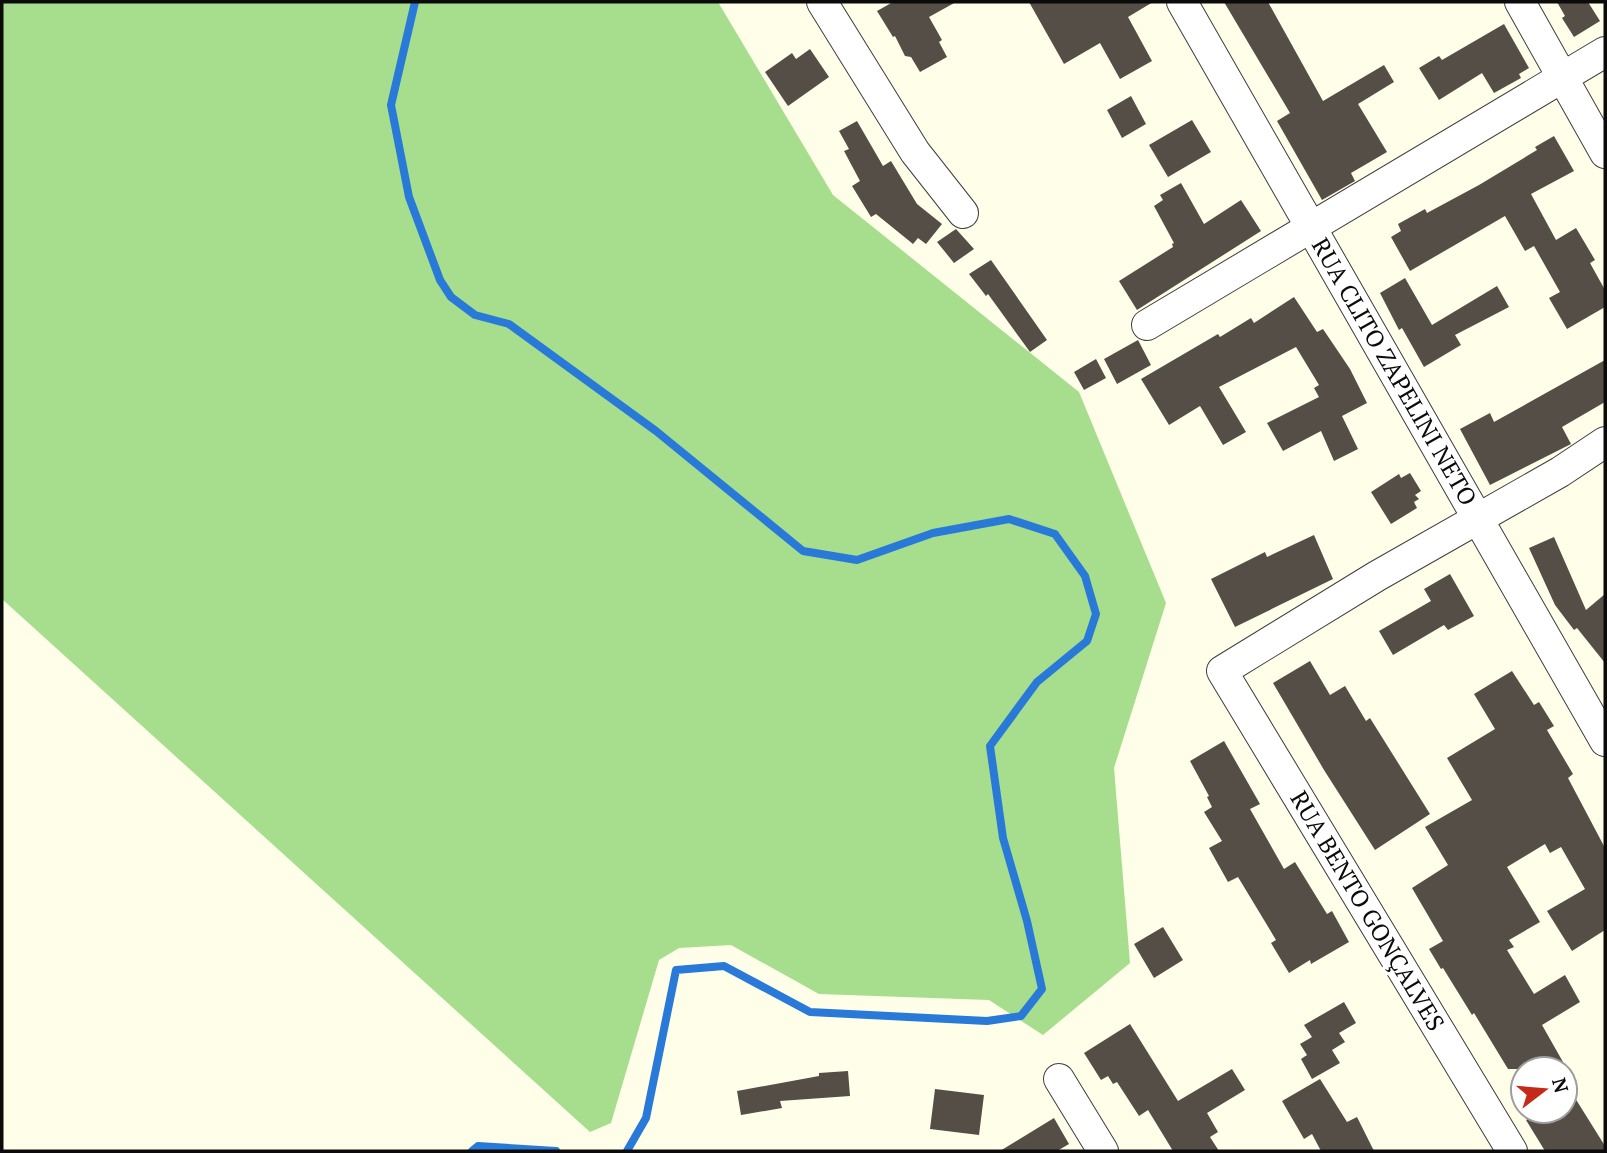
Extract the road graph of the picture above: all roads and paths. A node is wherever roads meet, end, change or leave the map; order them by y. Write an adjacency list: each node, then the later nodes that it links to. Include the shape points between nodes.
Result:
1 (822, 2): 7 (street, via 915,152)
2 (1182, 2): 8 (street, RUA CLITO ZAPELINI NETO)
3 (1520, 2): 5 (street)
4 (1605, 52): 5 (street)
5 (1563, 78): 6 (street); 8 (street)
6 (1605, 153)
7 (963, 213)
8 (1312, 228): 9 (street); 11 (street, RUA CLITO ZAPELINI NETO)
9 (1147, 325)
10 (1605, 442): 11 (street)
11 (1478, 519): 12 (street, RUA CLITO ZAPELINI NETO); 15 (street, RUA BENTO GONÇALVES, via 1222,671)
12 (1605, 741)
13 (1059, 1079): 14 (street)
14 (1103, 1151)
15 (1512, 1151)

